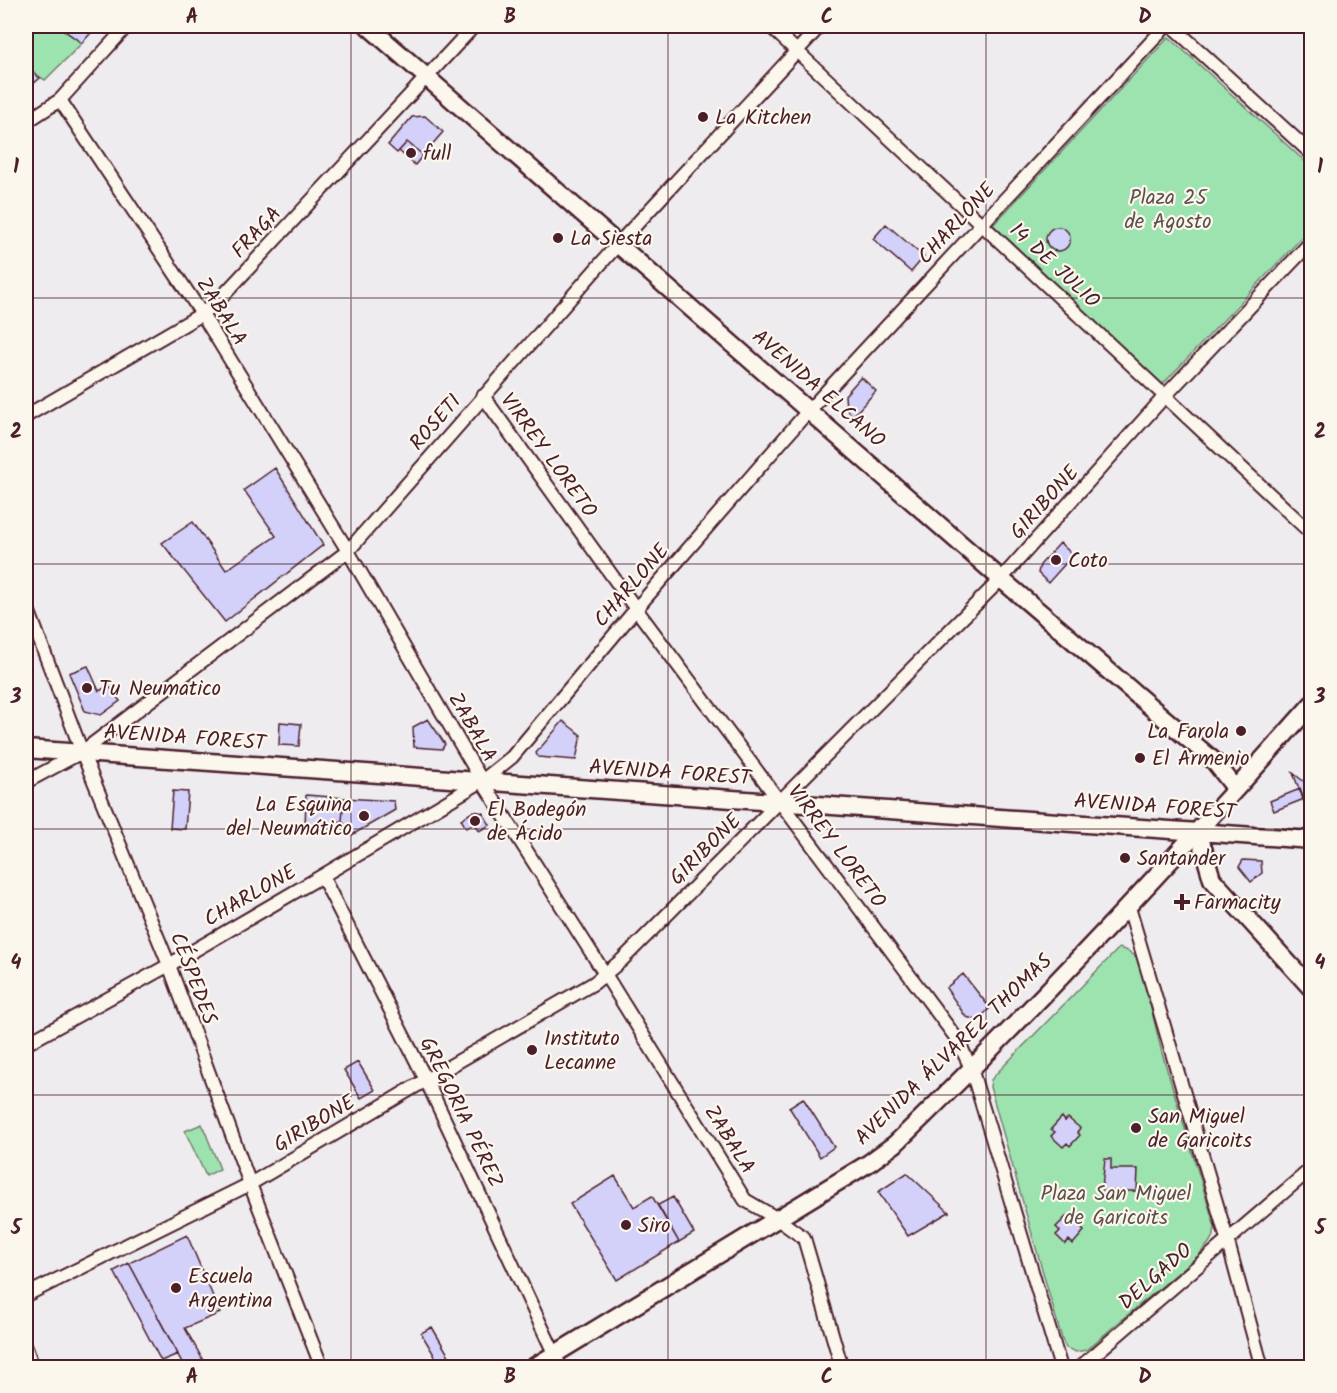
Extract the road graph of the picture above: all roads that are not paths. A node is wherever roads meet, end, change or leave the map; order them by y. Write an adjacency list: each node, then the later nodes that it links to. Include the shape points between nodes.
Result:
1 (127, 26): 10 (street)
2 (368, 26): 9 (main road, AVENIDA ELCANO)
3 (474, 26): 9 (street, FRAGA)
4 (770, 26): 8 (street, 14 DE JULIO)
5 (820, 26): 8 (street, ROSETI)
6 (1166, 26): 13 (street, CHARLONE)
7 (1172, 26): 12 (street)
8 (797, 51): 13 (street, 14 DE JULIO); 15 (street, ROSETI)
9 (428, 77): 15 (main road, AVENIDA ELCANO); 16 (street, FRAGA)
10 (60, 100): 11 (street); 16 (street, ZABALA)
11 (26, 122)
12 (1311, 154)
13 (982, 224): 18 (street, 14 DE JULIO); 19 (street, CHARLONE)
14 (1311, 241): 18 (street, GIRIBONE)
15 (619, 243): 17 (street, ROSETI); 19 (main road, AVENIDA ELCANO)
16 (202, 314): 20 (street, FRAGA); 22 (street, ZABALA)
17 (483, 396): 22 (street, ROSETI); 25 (street, VIRREY LORETO)
18 (1165, 396): 21 (street, 14 DE JULIO); 23 (street, GIRIBONE)
19 (809, 410): 23 (main road, AVENIDA ELCANO); 25 (street, CHARLONE)
20 (26, 416)
21 (1311, 534)
22 (348, 551): 28 (street, ROSETI); 29 (street, ZABALA)
23 (1002, 579): 31 (main road, AVENIDA ELCANO, via 1214,761); 32 (street, GIRIBONE)
24 (26, 603): 28 (street, CÉSPEDES)
25 (636, 609): 29 (street, CHARLONE, via 512,757); 32 (street, VIRREY LORETO)
26 (1311, 704): 31 (main road, AVENIDA ÁLVAREZ THOMAS)
27 (26, 749): 28 (main road, AVENIDA FOREST)
28 (82, 752): 29 (main road, AVENIDA FOREST); 30 (street, ROSETI); 37 (street, CÉSPEDES)
29 (482, 781): 32 (main road, AVENIDA FOREST); 35 (street, CHARLONE); 38 (street, ZABALA)
30 (26, 782)
31 (1236, 789): 33 (main road, AVENIDA ÁLVAREZ THOMAS)
32 (780, 802): 33 (main road, AVENIDA FOREST); 38 (street, GIRIBONE); 41 (street, VIRREY LORETO, via 957,1039)
33 (1198, 831): 34 (main road, AVENIDA FOREST); 36 (main road, AVENIDA ÁLVAREZ THOMAS); 39 (main road, via 1212,879)
34 (1311, 840)
35 (322, 876): 37 (street, CHARLONE); 42 (street, GREGORIA PÉREZ)
36 (1128, 904): 41 (main road, AVENIDA ÁLVAREZ THOMAS); 46 (street)
37 (169, 965): 40 (street, CHARLONE); 44 (street, CÉSPEDES)
38 (605, 974): 42 (street, GIRIBONE); 45 (street, ZABALA, via 745,1200)
39 (1311, 989)
40 (26, 1044)
41 (971, 1068): 45 (main road, AVENIDA ÁLVAREZ THOMAS, via 883,1154); 54 (street, VIRREY LORETO)
42 (426, 1080): 44 (street, GIRIBONE); 49 (street, GREGORIA PÉREZ)
43 (1311, 1168): 46 (street, DELGADO)
44 (250, 1184): 47 (street, GIRIBONE); 51 (street, CÉSPEDES)
45 (776, 1218): 49 (main road, AVENIDA ÁLVAREZ THOMAS); 53 (street, ZABALA, via 804,1238)
46 (1227, 1239): 55 (street, DELGADO); 56 (street)
47 (26, 1295)
48 (26, 1348): 50 (street)
49 (558, 1361): 52 (main road, AVENIDA ÁLVAREZ THOMAS)
50 (33, 1368)
51 (322, 1368)
52 (532, 1368)
53 (842, 1368)
54 (1061, 1368)
55 (1079, 1368)
56 (1262, 1368)

